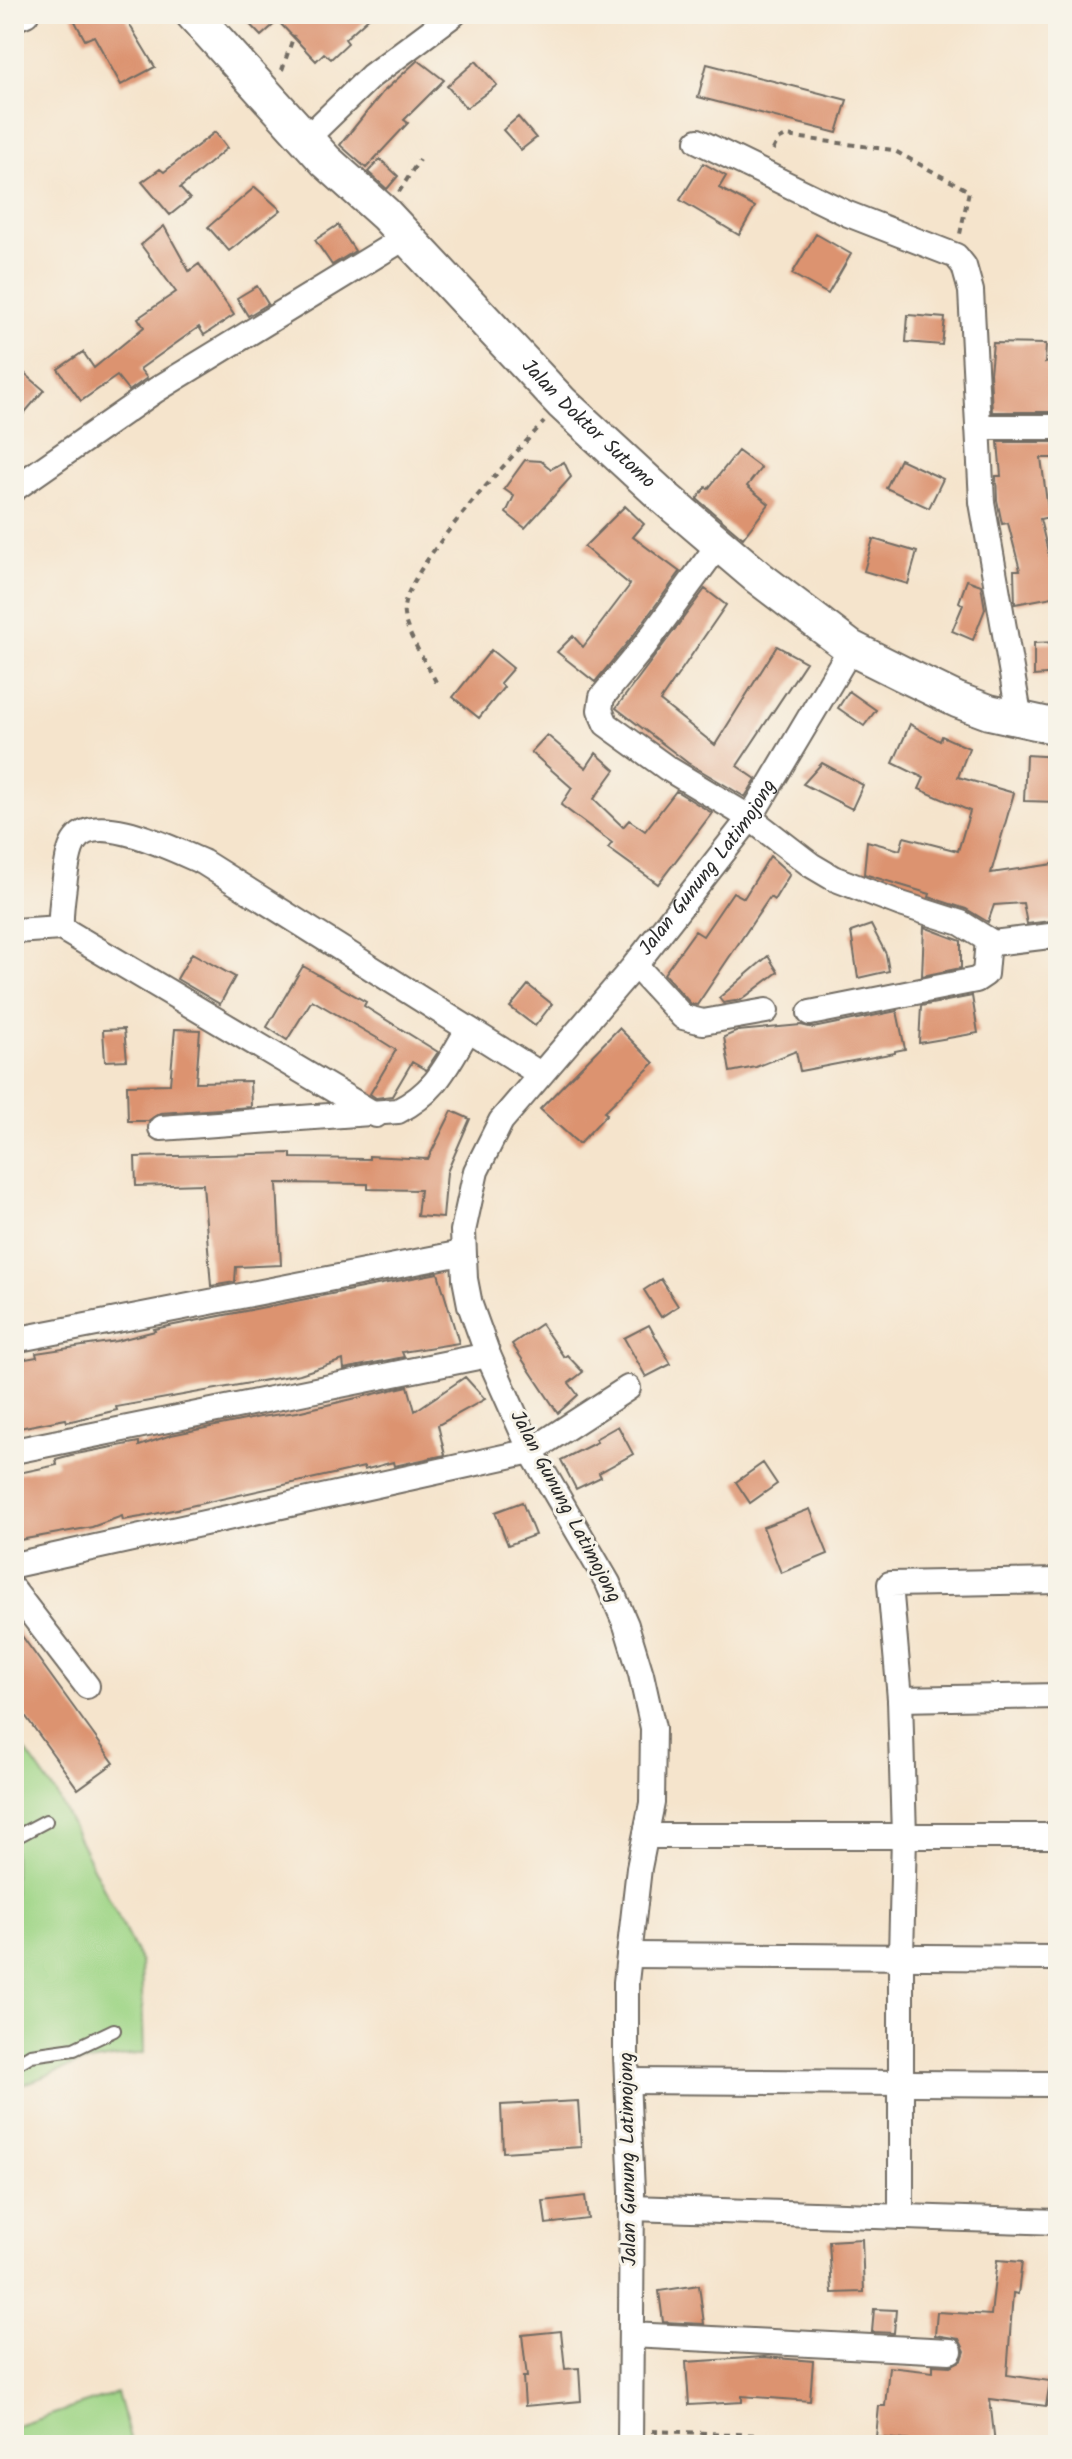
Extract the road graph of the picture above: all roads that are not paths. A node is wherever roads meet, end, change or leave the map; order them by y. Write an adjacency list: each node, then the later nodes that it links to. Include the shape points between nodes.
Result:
1 (26, 14): 4 (street)
2 (193, 14): 5 (street, Jalan Doktor Sutomo)
3 (454, 14): 5 (street, via 371,76)
4 (14, 19)
5 (306, 139): 7 (street, Jalan Doktor Sutomo)
6 (698, 141): 8 (street, via 848,214 956,256 971,291)
7 (396, 226): 10 (street); 11 (street, Jalan Doktor Sutomo, via 562,403)
8 (978, 427): 9 (street); 13 (street, via 982,502)
9 (1058, 427)
10 (14, 489)
11 (719, 544): 12 (street, Jalan Doktor Sutomo); 15 (street, via 602,697 600,710 606,724 667,768)
12 (851, 648): 13 (street, Jalan Doktor Sutomo, via 957,700); 15 (street, Jalan Gunung Latimojong)
13 (1020, 720): 14 (street, Jalan Doktor Sutomo)
14 (1058, 727)
15 (750, 818): 19 (street, via 833,878 961,923); 20 (street, Jalan Gunung Latimojong)
16 (61, 928): 17 (street); 23 (street, via 75,839 88,831 116,830 203,862); 25 (street)
17 (14, 931)
18 (1058, 935): 19 (street, via 1000,944)
19 (988, 940): 22 (street, via 985,974 976,980)
20 (635, 965): 21 (street, via 683,1017 703,1022); 24 (street, Jalan Gunung Latimojong)
21 (766, 1011)
22 (810, 1013)
23 (468, 1030): 24 (street); 25 (street, via 424,1096 398,1111)
24 (540, 1074): 27 (street, Jalan Gunung Latimojong, via 486,1147 466,1214)
25 (376, 1115): 26 (street)
26 (161, 1128)
27 (462, 1253): 28 (street); 29 (street, Jalan Gunung Latimojong, via 470,1305)
28 (14, 1340)
29 (488, 1355): 31 (street); 32 (street, Jalan Gunung Latimojong)
30 (628, 1388): 32 (street)
31 (14, 1451)
32 (531, 1451): 33 (street); 40 (street, Jalan Gunung Latimojong, via 608,1583 641,1674 653,1728)
33 (14, 1565)
34 (1058, 1581): 38 (street, via 890,1584)
35 (14, 1591): 36 (street)
36 (87, 1686)
37 (1058, 1696): 38 (street)
38 (900, 1699): 41 (street)
39 (46, 1821): 43 (lane)
40 (646, 1836): 41 (street); 44 (street, Jalan Gunung Latimojong)
41 (904, 1836): 42 (street); 45 (street)
42 (1058, 1836)
43 (14, 1838)
44 (629, 1955): 45 (street); 49 (street, Jalan Gunung Latimojong)
45 (901, 1955): 46 (street); 50 (street)
46 (1058, 1958)
47 (114, 2030): 48 (lane, via 74,2049 31,2055)
48 (14, 2065)
49 (627, 2081): 50 (street); 52 (street, Jalan Gunung Latimojong)
50 (900, 2083): 51 (street); 53 (street)
51 (1058, 2084)
52 (632, 2208): 53 (street); 55 (street, Jalan Gunung Latimojong)
53 (901, 2217): 54 (street)
54 (1058, 2222)
55 (631, 2335): 56 (street); 57 (street, Jalan Gunung Latimojong)
56 (950, 2351)
57 (630, 2438)

